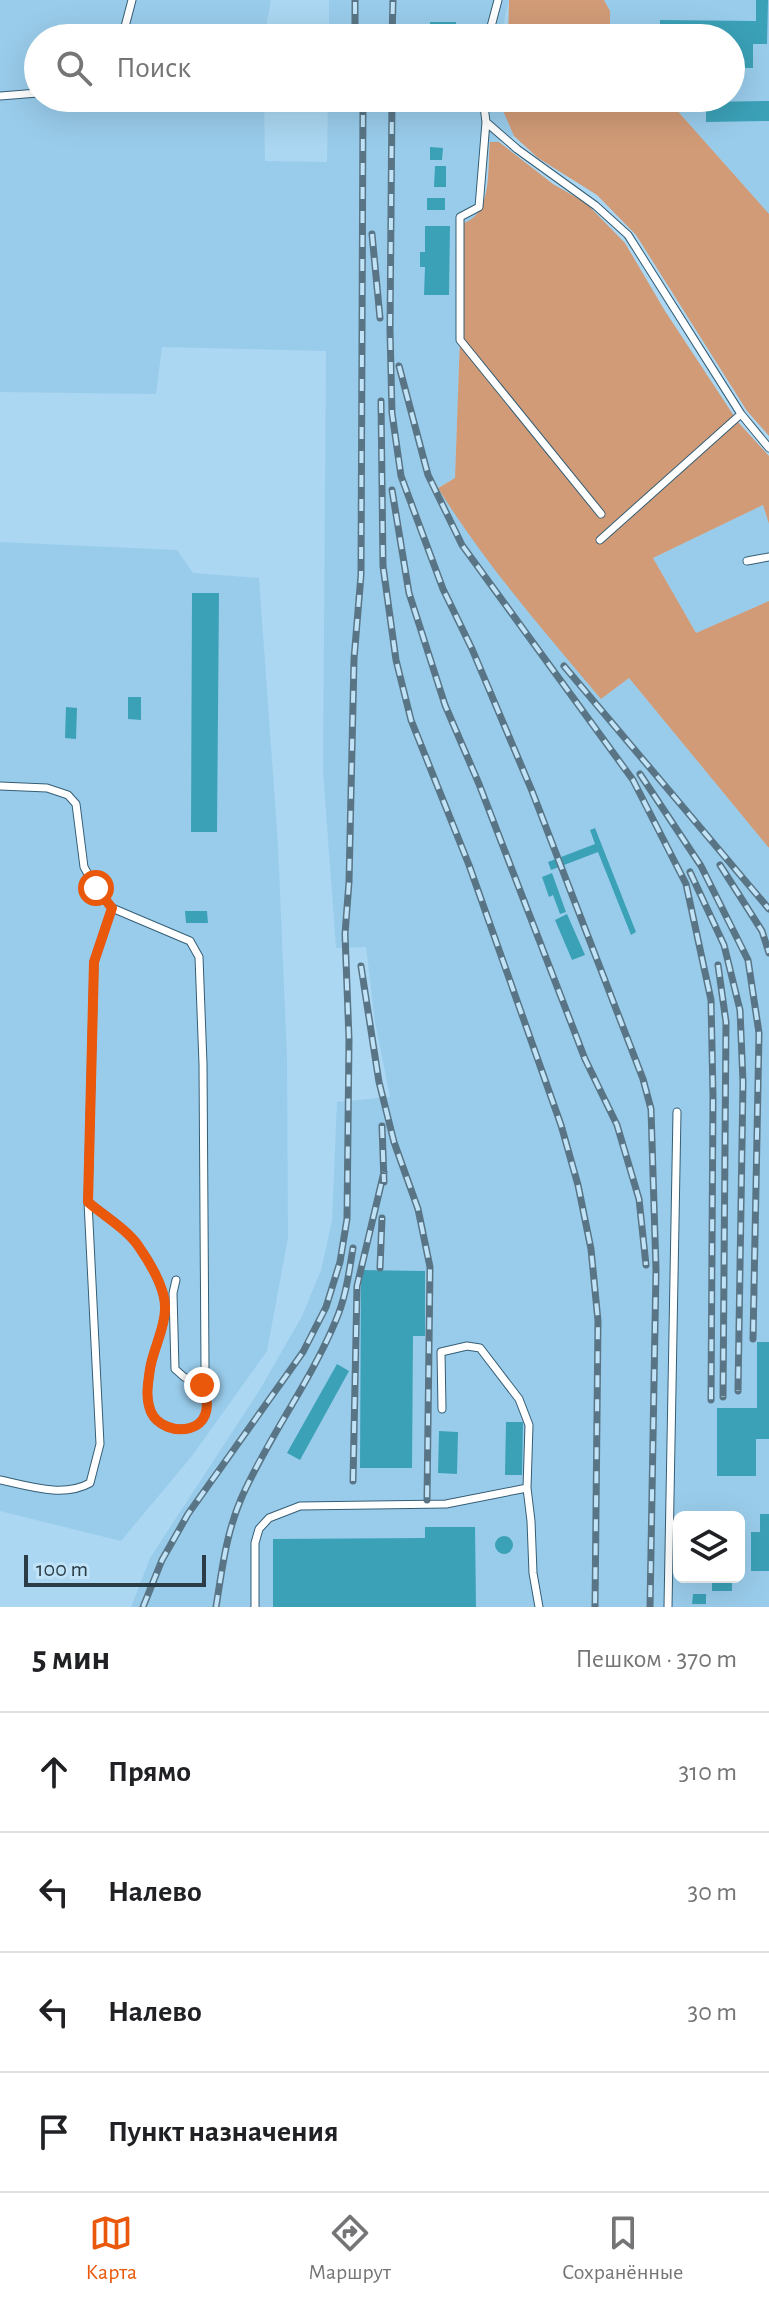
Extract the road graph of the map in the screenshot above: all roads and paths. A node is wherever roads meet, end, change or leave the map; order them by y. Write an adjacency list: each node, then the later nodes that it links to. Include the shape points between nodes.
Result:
1 (132, 0): 3 (lane)
2 (498, 0): 4 (lane)
3 (126, 24)
4 (492, 24)
5 (24, 94): 6 (lane)
6 (0, 96)
7 (485, 112): 8 (lane)
8 (486, 122): 9 (lane, via 628,235); 11 (lane, via 479,207 460,217 460,340)
9 (741, 414): 10 (lane); 12 (lane)
10 (769, 448)
11 (601, 514)
12 (600, 540)
13 (769, 557): 14 (lane)
14 (747, 561)
15 (0, 786): 16 (lane, via 47,788 68,795 76,804 84,867)
16 (112, 908): 18 (lane, via 94,962); 20 (lane, via 190,941 199,957)
17 (677, 1112): 26 (lane)
18 (88, 1202): 19 (lane, via 138,1245 162,1290 165,1309 146,1395 152,1415 168,1427 182,1429 206,1417 209,1400 202,1385 175,1369); 22 (lane, via 97,1466 90,1483 77,1490)
19 (176, 1280)
20 (205, 1367)
21 (442, 1409): 23 (lane, via 441,1352 480,1348 519,1399 529,1425)
22 (0, 1480)
23 (527, 1488): 24 (lane, via 446,1504 332,1504 280,1513 259,1529 255,1543); 25 (lane)
24 (255, 1607)
25 (539, 1607)
26 (668, 1607)

